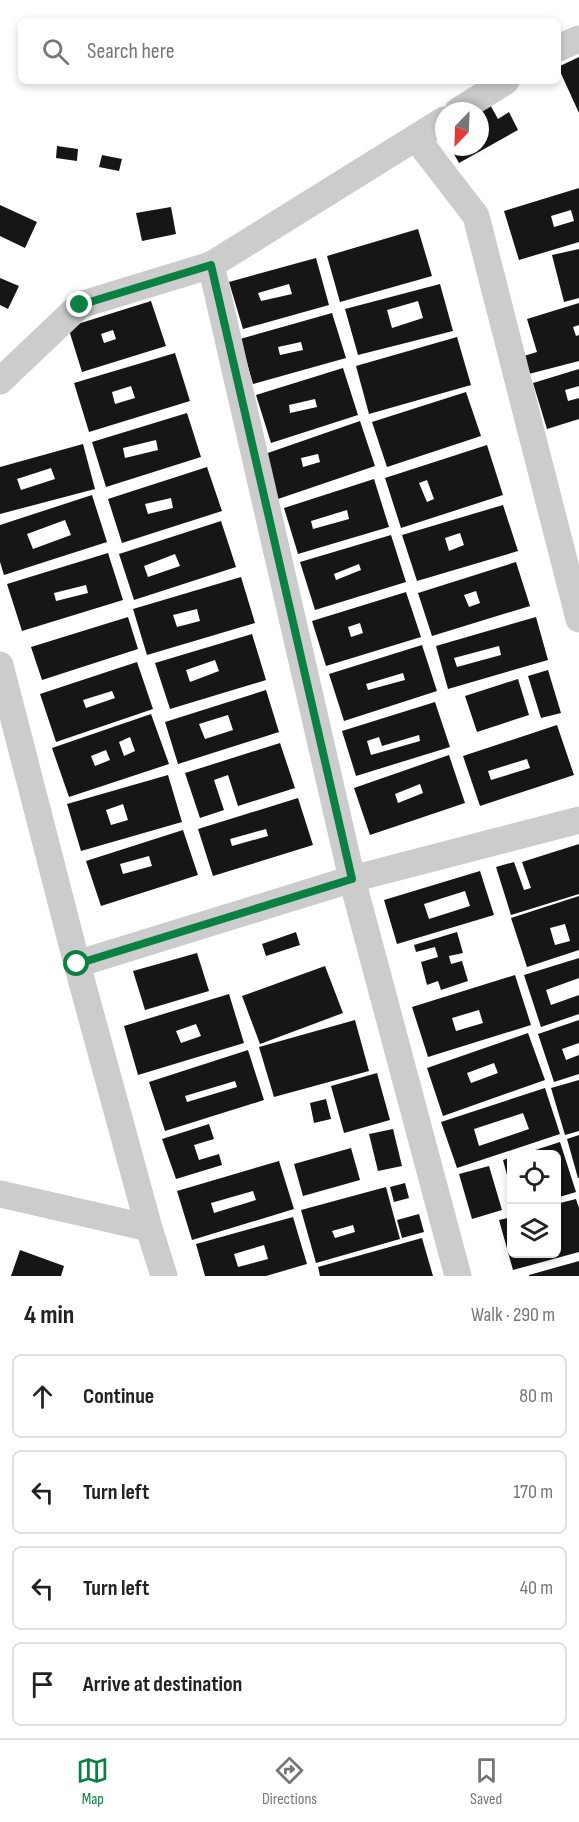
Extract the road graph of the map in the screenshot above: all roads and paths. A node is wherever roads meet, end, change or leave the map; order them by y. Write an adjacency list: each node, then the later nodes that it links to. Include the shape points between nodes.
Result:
1 (579, 39): 2 (street)
2 (561, 47)
3 (501, 84): 4 (street)
4 (472, 102)
5 (435, 126): 6 (street)
6 (416, 138): 7 (street); 9 (street, via 476,216)
7 (211, 265): 8 (street, via 80,305); 12 (street)
8 (0, 381)
9 (579, 619)
10 (0, 665): 13 (street)
11 (579, 820): 12 (street)
12 (352, 879): 13 (street); 17 (street)
13 (77, 964): 15 (street)
14 (0, 1194): 15 (street)
15 (149, 1228): 16 (street)
16 (164, 1276)
17 (458, 1276)

